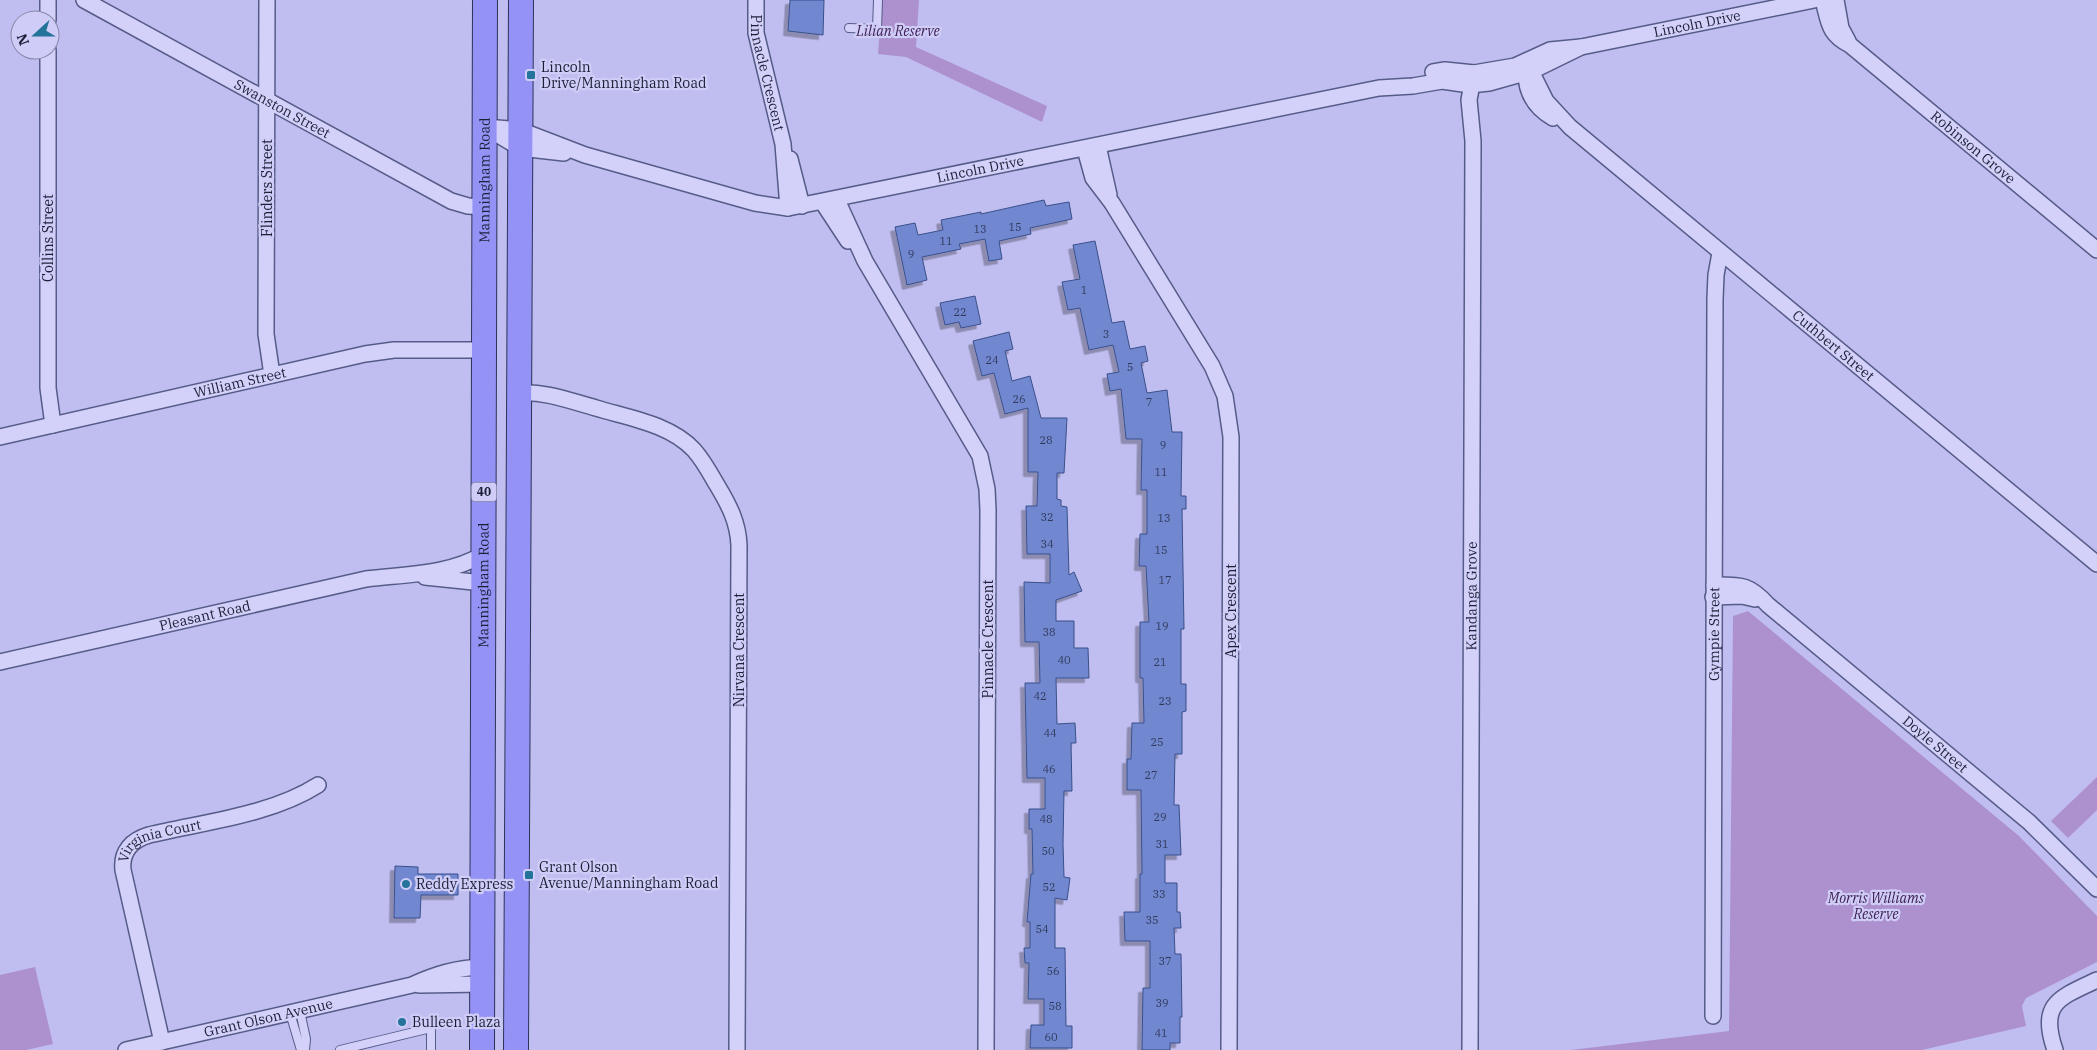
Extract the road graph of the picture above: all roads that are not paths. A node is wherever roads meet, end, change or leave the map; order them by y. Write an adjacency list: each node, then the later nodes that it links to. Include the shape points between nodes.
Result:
1 (84, 0): 15 (street, Swanston Street)
2 (267, 0): 15 (street, Flinders Street)
3 (485, 0): 16 (main road, Manningham Road / 40)
4 (521, 0): 17 (main road)
5 (756, 0): 20 (street, Pinnacle Crescent, via 758,46)
6 (878, 0): 10 (lane, via 877,29)
7 (1814, 0): 13 (street, Lincoln Drive, via 1582,47 1550,50)
8 (1823, 0): 11 (street, Robinson Grove, via 1833,32)
9 (1836, 0): 11 (street, Robinson Grove, via 1842,28)
10 (849, 28)
11 (1850, 45): 22 (street, Robinson Grove)
12 (48, 60): 27 (street, Collins Street, via 48,388)
13 (1528, 69): 14 (street, Lincoln Drive); 23 (street, Cuthbert Street, via 1542,94 1570,127)
14 (1473, 81): 18 (street, Lincoln Drive, via 1445,70 1404,78 1379,88); 54 (street, Kandanga Grove, via 1469,104 1473,141)
15 (267, 100): 21 (street, Swanston Street, via 451,201); 25 (street, Flinders Street, via 266,334)
16 (485, 127): 17 (street, Lincoln Drive); 21 (main road, Manningham Road / 40)
17 (520, 139): 20 (street, Lincoln Drive, via 755,203); 26 (main road)
18 (1092, 148): 19 (street, Lincoln Drive); 53 (street, Apex Crescent, via 1093,178 1112,203 1212,366 1225,396 1231,423)
19 (830, 201): 20 (street, Lincoln Drive); 52 (street, Pinnacle Crescent, via 848,242 865,261 973,442 980,456 987,489)
20 (795, 207)
21 (485, 208): 24 (main road, Manningham Road / 40)
22 (2097, 250)
23 (1720, 252): 31 (street, Cuthbert Street); 34 (street, Gympie Street, via 1715,291)
24 (484, 350): 25 (street, William Street, via 381,351); 30 (main road, Manningham Road / 40)
25 (272, 375): 27 (street, William Street)
26 (518, 393): 29 (main road); 51 (street, Nirvana Crescent, via 545,393 645,422 674,435 700,458 736,523 739,545)
27 (53, 425): 28 (street, William Street)
28 (0, 437)
29 (518, 437): 33 (main road, via 503,494 501,569); 39 (main road)
30 (484, 554): 32 (street, Pleasant Road, via 458,567); 33 (main road, Manningham Road / 40)
31 (2097, 564)
32 (411, 575): 33 (street, Pleasant Road); 35 (street, Pleasant Road, via 366,579)
33 (483, 583): 38 (main road, Manningham Road / 40)
34 (1714, 591): 37 (street, Doyle Street, via 1748,587 1755,591 2029,822); 42 (street, Gympie Street)
35 (0, 662)
36 (318, 785): 43 (street, Virginia Court, via 270,808 149,834 128,847 123,858 123,870)
37 (2097, 889)
38 (483, 976): 39 (main road, Grant Olson Avenue); 41 (street, Grant Olson Avenue, via 412,985); 49 (main road, Manningham Road / 40)
39 (516, 978): 50 (main road)
40 (2097, 980): 55 (street, via 2062,997 2051,1010 2048,1023)
41 (295, 1012): 43 (street, Grant Olson Avenue); 45 (lane); 46 (lane, via 306,1039)
42 (1713, 1016)
43 (162, 1042): 44 (street, Grant Olson Avenue)
44 (126, 1050)
45 (301, 1050)
46 (305, 1050)
47 (340, 1050): 48 (lane, via 431,1028)
48 (431, 1050)
49 (482, 1050)
50 (516, 1050)
51 (737, 1050)
52 (986, 1050)
53 (1229, 1050)
54 (1470, 1050)
55 (2055, 1050)

